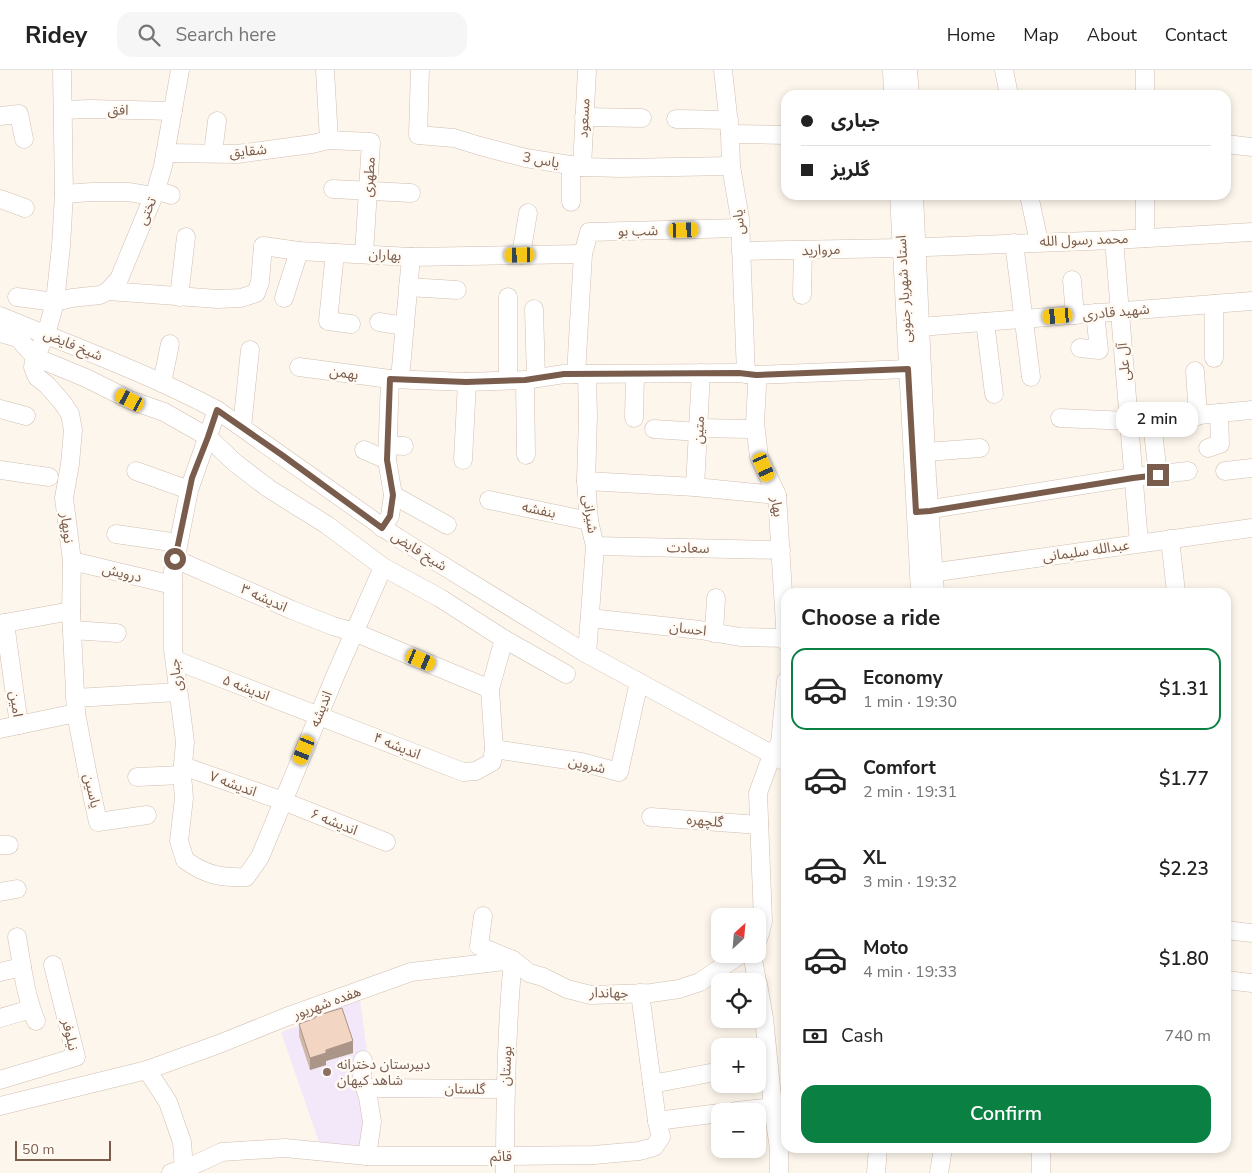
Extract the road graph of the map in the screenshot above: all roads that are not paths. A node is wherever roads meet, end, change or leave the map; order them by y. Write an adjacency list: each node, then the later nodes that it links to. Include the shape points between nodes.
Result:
1 (62, 70): 15 (street)
2 (180, 70): 16 (street, تختی)
3 (324, 70): 25 (street)
4 (420, 70): 30 (street, یاس 3, via 418,136 454,138 526,158)
5 (587, 70): 18 (street, مسعود)
6 (723, 70): 22 (street, یاس)
7 (892, 70): 11 (street)
8 (908, 70): 12 (street)
9 (1004, 70): 13 (street)
10 (1145, 70): 14 (street)
11 (893, 90)
12 (910, 90)
13 (1008, 90)
14 (1145, 90)
15 (63, 110): 16 (street, افق); 35 (street)
16 (173, 111): 28 (street, تختی)
17 (0, 116): 24 (street, via 19,114)
18 (584, 117): 19 (street); 30 (street, مسعود)
19 (642, 118)
20 (676, 119): 22 (street)
21 (217, 120): 29 (street)
22 (730, 127): 23 (street); 31 (street, یاس)
23 (781, 134)
24 (24, 139)
25 (330, 140): 29 (street, شقایق, via 237,154); 33 (street, مطهری, via 371,142)
26 (1231, 145): 27 (street)
27 (1252, 147)
28 (165, 153): 29 (street, شقایق); 36 (street, تختی)
29 (213, 153)
30 (576, 166): 31 (street, یاس 3); 41 (street, مسعود)
31 (731, 166): 45 (street, یاس)
32 (333, 189): 33 (street)
33 (368, 190): 34 (street); 57 (street, مطهری)
34 (411, 193)
35 (64, 194): 36 (street); 71 (street)
36 (160, 194): 64 (street, تختی, via 119,279)
37 (899, 200): 52 (street, استاد شهریار جنوبی)
38 (914, 200): 52 (street, استاد شهریار جنوبی)
39 (1030, 200): 50 (street)
40 (1145, 200): 48 (street)
41 (571, 202)
42 (2, 205): 43 (street)
43 (25, 208)
44 (528, 212): 59 (street)
45 (740, 228): 55 (street, یاس); 58 (street, شب بو, via 589,232)
46 (1252, 232): 48 (street, محمد رسول الله)
47 (186, 237): 66 (street)
48 (1146, 238): 49 (street, محمد رسول الله)
49 (1114, 240): 50 (street, محمد رسول الله); 74 (street, آل علی)
50 (1039, 242): 51 (street, محمد رسول الله)
51 (1014, 243): 52 (street, محمد رسول الله); 78 (street, via 1025,280)
52 (909, 247): 53 (street, مروارید); 83 (street, استاد شهریار جنوبی); 92 (street, استاد شهریار جنوبی)
53 (803, 250): 55 (street, مروارید); 65 (street)
54 (299, 251): 56 (street, بهاران); 66 (street, بهاران, via 263,246 256,293 241,298); 69 (street)
55 (741, 251): 97 (street, یاس)
56 (335, 253): 57 (street, بهاران); 81 (street, via 328,321)
57 (364, 254): 60 (street, بهاران)
58 (583, 254): 59 (street, بهاران); 95 (street)
59 (520, 255): 60 (street, بهاران)
60 (411, 257): 62 (street)
61 (1072, 280): 76 (street)
62 (408, 287): 63 (street); 82 (street)
63 (457, 290)
64 (108, 292): 66 (street, بهاران); 71 (street)
65 (802, 295)
66 (179, 297)
67 (508, 297): 100 (street)
68 (17, 298): 71 (street)
69 (284, 298)
70 (1252, 301): 72 (street, شهید قادری)
71 (55, 302): 85 (street)
72 (1214, 304): 74 (street, شهید قادری); 90 (street)
73 (534, 309): 100 (street)
74 (1120, 312): 75 (street, شهید قادری); 112 (street, آل علی)
75 (1095, 314): 76 (street, شهید قادری); 87 (street, via 1100,350)
76 (1075, 315): 78 (street, شهید قادری)
77 (0, 316): 85 (street, شیخ فایض)
78 (1023, 319): 80 (street, شهید قادری); 98 (street)
79 (379, 322): 82 (street)
80 (984, 322): 83 (street, شهید قادری); 103 (street)
81 (350, 324)
82 (405, 326): 99 (street)
83 (920, 328): 122 (street, استاد شهریار جنوبی)
84 (0, 333): 89 (street, شیخ فایض, via 18,338)
85 (46, 335): 89 (street); 102 (street, شیخ فایض)
86 (170, 344): 102 (street)
87 (1080, 348)
88 (250, 350): 113 (street)
89 (35, 357): 117 (street, شیخ فایض, via 164,412); 150 (street, نوبهار, via 33,367 37,378 62,402 70,414 73,430 64,498)
90 (1214, 358)
91 (299, 366): 99 (street, بهمن)
92 (908, 369): 97 (street, بهمن); 122 (street, استاد شهریار جنوبی)
93 (1194, 371): 107 (street, via 1193,416)
94 (701, 373): 96 (street, بهمن); 97 (street, بهمن); 116 (street, متین)
95 (582, 374): 96 (street, بهمن); 100 (street, بهمن); 133 (street, شیرانی, via 588,416)
96 (635, 374): 110 (street)
97 (751, 374): 137 (street, بهار, via 757,386 755,422 759,456)
98 (1031, 377)
99 (395, 379): 101 (street, بهمن); 121 (street)
100 (523, 379): 101 (street, بهمن); 123 (street)
101 (466, 382): 124 (street)
102 (162, 383): 105 (street, شیخ فایض)
103 (994, 394)
104 (0, 409): 109 (street)
105 (217, 410): 113 (street, شیخ فایض); 117 (street, جباری)
106 (1252, 410): 107 (street)
107 (1219, 413): 119 (street, via 1220,444)
108 (1151, 414): 130 (street)
109 (26, 416)
110 (634, 418)
111 (1060, 418): 112 (street)
112 (1129, 421): 132 (street, آل علی)
113 (242, 427): 142 (street, شیخ فایض)
114 (654, 428): 116 (street)
115 (748, 429): 116 (street)
116 (699, 430): 134 (street, متین)
117 (208, 437): 135 (street, جباری); 151 (street, شیخ فایض, via 268,488 327,525)
118 (980, 448): 122 (street)
119 (1208, 448)
120 (364, 450): 121 (street)
121 (393, 450): 136 (street)
122 (920, 451): 139 (street, استاد شهریار جنوبی)
123 (526, 455)
124 (463, 460)
125 (1252, 468): 129 (street)
126 (0, 470): 131 (street)
127 (136, 471): 135 (street)
128 (1188, 471): 130 (street)
129 (1225, 471)
130 (1158, 475): 132 (street)
131 (49, 477)
132 (1133, 478): 139 (street); 146 (street, آل علی)
133 (586, 481): 134 (street); 140 (street, شیرانی)
134 (695, 487): 137 (street)
135 (189, 490): 149 (street, جباری)
136 (393, 495): 141 (street); 142 (street, via 390,516)
137 (777, 495): 148 (street, بهار)
138 (488, 500): 140 (street, بنفشه)
139 (923, 511): 152 (street, استاد شهریار جنوبی)
140 (590, 521): 147 (street, شیرانی)
141 (447, 525)
142 (382, 528): 168 (street, شیخ فایض)
143 (1252, 528): 145 (street, عبدالله سلیمانی)
144 (116, 534): 149 (street, اندیشه ۳)
145 (1170, 539): 146 (street, عبدالله سلیمانی); 157 (street)
146 (1138, 543): 152 (street, عبدالله سلیمانی)
147 (595, 546): 148 (street, سعادت); 160 (street, شیرانی)
148 (782, 550): 154 (street, بهار)
149 (177, 551): 153 (street, جباری); 163 (street, اندیشه ۳, via 292,610)
150 (72, 561): 153 (street, درویش); 159 (street, نوبهار)
151 (383, 567): 163 (street, اندیشه); 166 (street, شیخ فایض, via 440,598)
152 (927, 573): 155 (street, استاد شهریار جنوبی); 156 (street, استاد شهریار جنوبی)
153 (173, 585): 169 (street, جباری)
154 (784, 588)
155 (921, 588)
156 (933, 588)
157 (1176, 588)
158 (716, 598): 165 (street)
159 (71, 611): 161 (street); 162 (street, نوبهار)
160 (590, 618): 165 (street, احسان); 168 (street, شیرانی)
161 (2, 623): 176 (street, امین)
162 (72, 630): 164 (street); 174 (street, نوبهار)
163 (354, 632): 172 (street, اندیشه ۳); 175 (street, اندیشه)
164 (117, 633)
165 (714, 633): 167 (street, احسان)
166 (504, 639): 170 (street, شیخ فایض); 172 (street)
167 (781, 640)
168 (587, 654): 171 (street, شیخ فایض)
169 (175, 660): 173 (street, جباری); 175 (street, اندیشه ۵)
170 (566, 674)
171 (639, 682): 179 (street, شروین, via 619,772 581,762); 180 (street, شیخ فایض)
172 (490, 689): 179 (street)
173 (178, 692): 174 (street); 181 (street, جباری, via 184,742)
174 (76, 705): 176 (street); 184 (street, یاسین, via 98,822)
175 (318, 715): 179 (street, اندیشه ۴, via 463,772 476,771 492,762); 183 (street, اندیشه)
176 (19, 725): 177 (street)
177 (0, 729)
178 (781, 732): 180 (street)
179 (494, 749)
180 (779, 758): 186 (street, via 758,793)
181 (183, 771): 182 (street, اندیشه ۷); 183 (street, اندیشه ۷); 188 (street, جباری, via 184,798 179,841 185,860 200,871 228,878)
182 (137, 776)
183 (283, 801): 187 (street, اندیشه ۶); 188 (street, اندیشه, via 260,857)
184 (146, 815)
185 (651, 816): 186 (street, گلچهره)
186 (759, 825): 191 (street)
187 (386, 842)
188 (246, 877)
189 (18, 889): 190 (street)
190 (0, 892)
191 (762, 908)
192 (484, 916): 196 (street, جهاندار, via 479,946)
193 (1231, 930): 194 (street)
194 (1252, 932)
195 (17, 937): 199 (street)
196 (513, 960): 203 (street, جهاندار, via 529,973 591,995); 207 (street, هفده شهریور, via 410,972); 212 (street, بوستان)
197 (728, 963): 203 (street, جهاندار, via 700,982 680,989)
198 (53, 965): 209 (street, نیلوفر, via 76,1056)
199 (22, 967): 200 (street); 204 (street, via 33,1015)
200 (0, 972)
201 (1231, 981): 202 (street)
202 (1252, 983)
203 (640, 993): 210 (street, قائم)
204 (0, 1018)
205 (766, 1028): 214 (street)
206 (363, 1060): 211 (street)
207 (147, 1070): 213 (street, هفده شهریور); 223 (street, via 168,1102 182,1142)
208 (710, 1074): 210 (street)
209 (0, 1080)
210 (652, 1084): 217 (street, قائم)
211 (365, 1088): 212 (street, گلستان); 221 (street, via 372,1122)
212 (505, 1089): 222 (street, بوستان)
213 (0, 1106)
214 (780, 1107): 215 (street); 224 (street)
215 (766, 1108)
216 (711, 1114): 217 (street)
217 (657, 1121): 222 (street, قائم, via 661,1137 654,1147)
218 (878, 1153): 225 (street)
219 (942, 1153): 226 (street)
220 (1041, 1153): 227 (street)
221 (367, 1156): 222 (street, قائم); 223 (street, قائم, via 285,1148 222,1152)
222 (505, 1164)
223 (186, 1170)
224 (779, 1173)
225 (876, 1173)
226 (939, 1173)
227 (1040, 1173)

